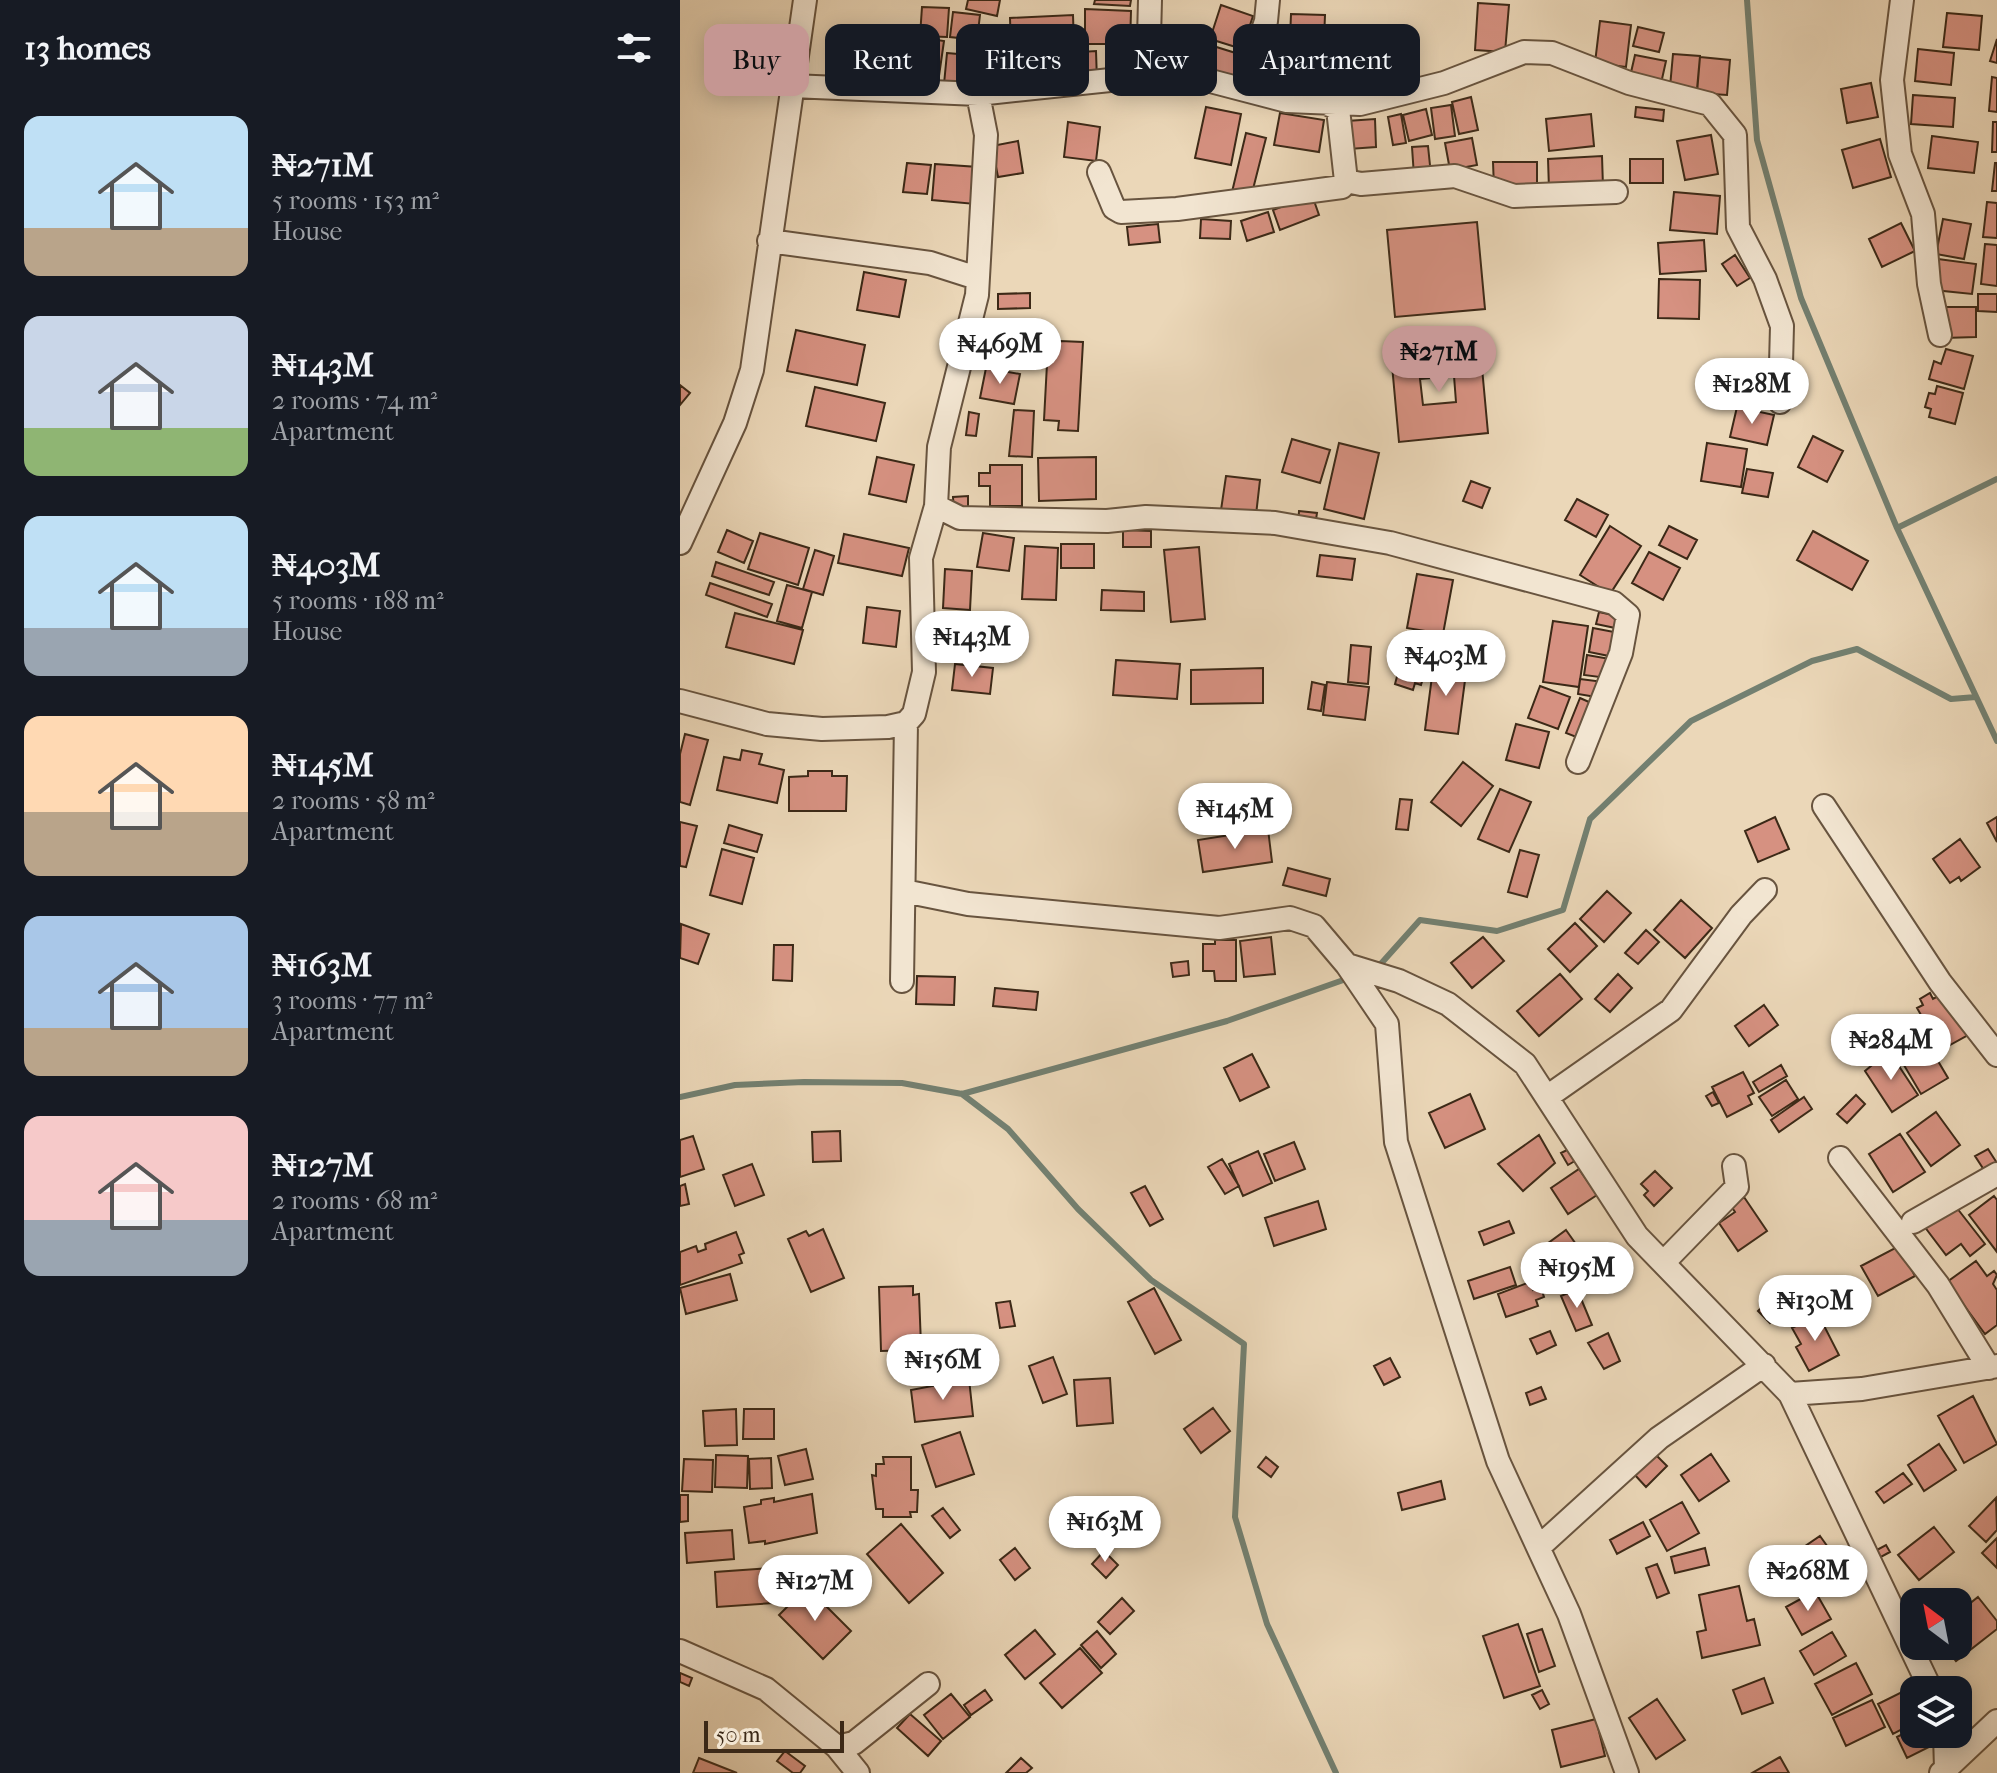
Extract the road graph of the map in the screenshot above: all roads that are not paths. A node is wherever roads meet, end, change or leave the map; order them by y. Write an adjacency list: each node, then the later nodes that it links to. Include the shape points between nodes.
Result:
1 (805, 0): 5 (street)
2 (1150, 0): 6 (street)
3 (1268, 0): 7 (street)
4 (1902, 0): 19 (street, via 1892,80 1900,154 1923,214)
5 (801, 24)
6 (1149, 24)
7 (1265, 24)
8 (809, 87): 9 (street)
9 (956, 93)
10 (791, 96): 17 (street)
11 (978, 96): 18 (street, via 986,135)
12 (1272, 96): 13 (street)
13 (1327, 103): 15 (street, via 1338,109); 20 (street, via 1360,104 1444,83 1524,52 1552,53 1629,83 1710,104 1735,135 1738,227 1782,326)
14 (1099, 172): 15 (street, via 1114,208 1121,212 1242,201 1342,187)
15 (1346, 181): 16 (street, via 1455,176 1514,196)
16 (1616, 192)
17 (769, 241): 18 (street, via 930,263); 22 (street, via 752,370 735,423)
18 (977, 278): 21 (street, via 939,447)
19 (1940, 335)
20 (1780, 402)
21 (936, 506): 24 (street, via 921,558 924,672 917,706); 25 (street, via 960,518 1275,523 1390,543 1614,603 1628,615 1621,653)
22 (680, 543)
23 (680, 701): 24 (street, via 767,724 822,729)
24 (906, 723): 28 (street)
25 (1578, 762)
26 (1824, 806): 31 (street, via 1940,982)
27 (1765, 890): 32 (street, via 1671,1010)
28 (904, 891): 29 (street, via 968,904 1219,928 1290,918 1314,926); 30 (street)
29 (1347, 965): 32 (street, via 1448,1004 1525,1064); 41 (street, via 1387,1024 1396,1142 1498,1461)
30 (902, 981)
31 (1997, 1055)
32 (1547, 1097): 37 (street, via 1637,1236)
33 (1840, 1158): 39 (street, via 1938,1285)
34 (1734, 1166): 37 (street, via 1737,1187)
35 (1997, 1174): 36 (street)
36 (1913, 1222)
37 (1664, 1262): 38 (street)
38 (1764, 1365): 40 (street); 41 (street, via 1659,1438)
39 (1993, 1367): 40 (street, via 1862,1389)
40 (1790, 1394): 43 (street)
41 (1540, 1546): 50 (street)
42 (680, 1651): 46 (street, via 766,1689)
43 (1924, 1676)
44 (928, 1684): 46 (street, via 854,1743)
45 (1997, 1721): 48 (street)
46 (837, 1747): 49 (street)
47 (1945, 1748): 48 (street)
48 (1944, 1771)
49 (858, 1773)
50 (1627, 1773)

